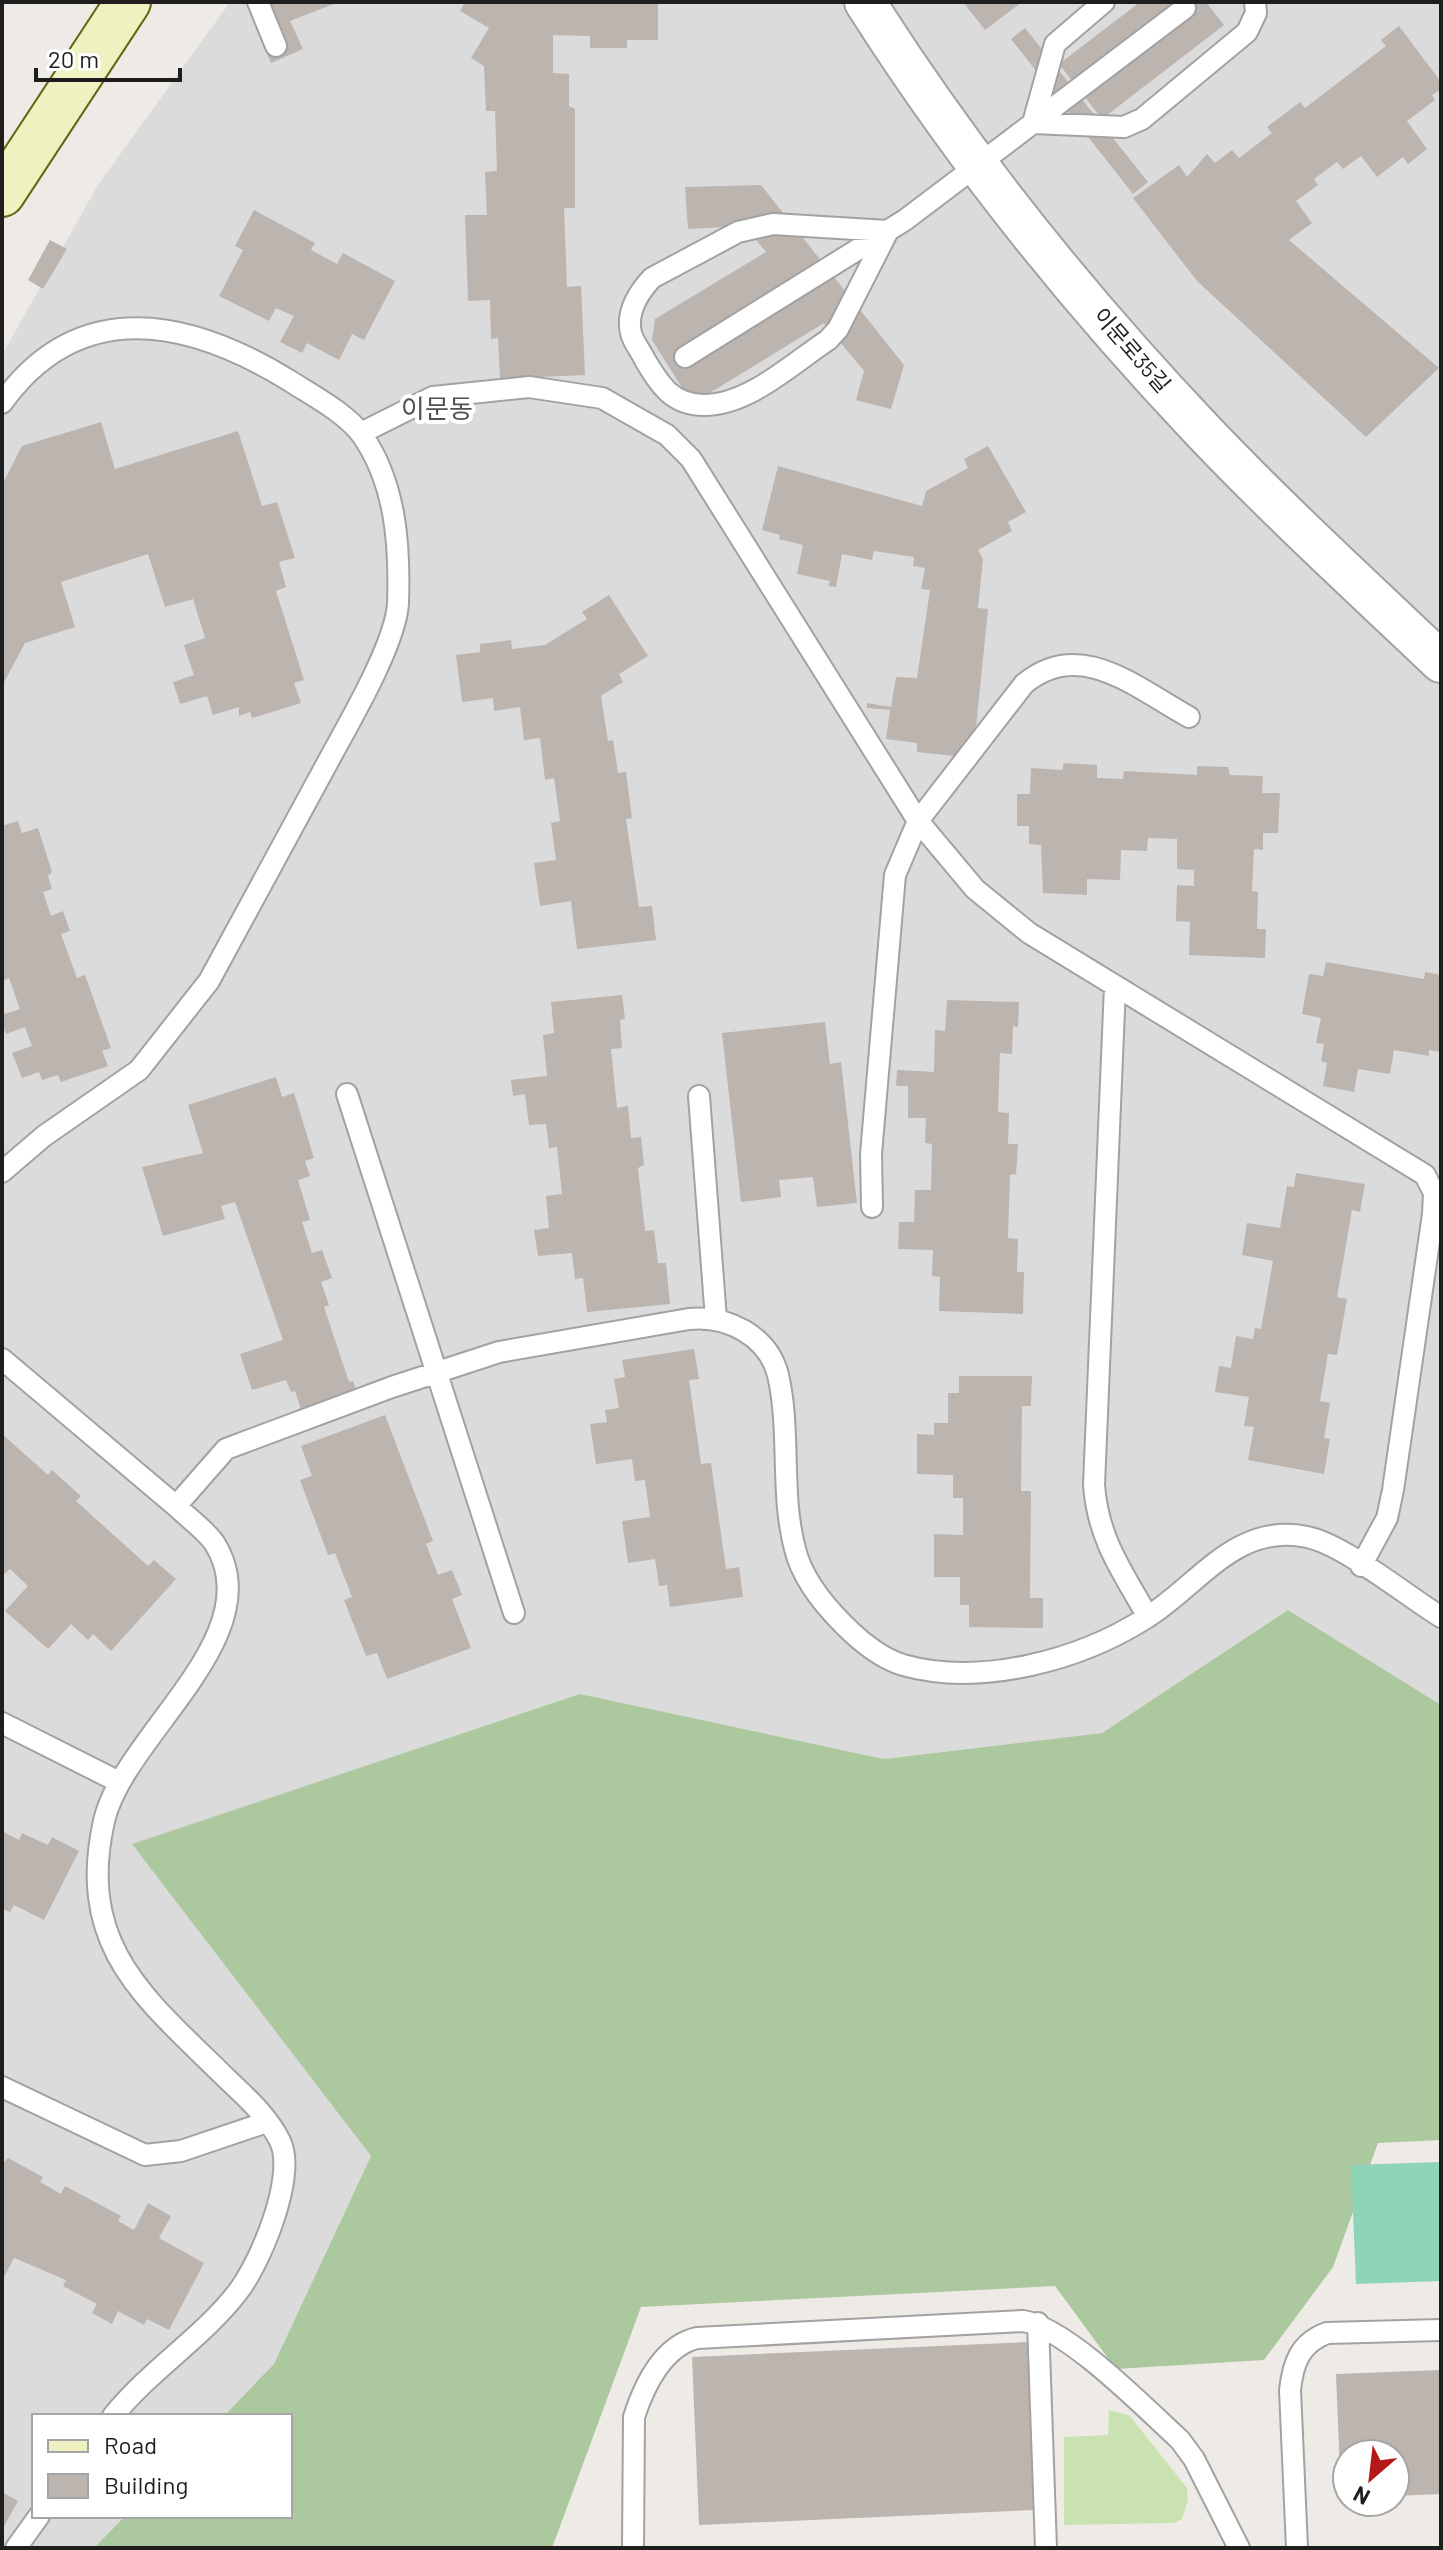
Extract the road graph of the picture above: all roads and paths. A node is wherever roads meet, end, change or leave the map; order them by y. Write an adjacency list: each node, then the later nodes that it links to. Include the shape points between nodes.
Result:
1 (128, 2): 10 (main road)
2 (258, 2): 7 (lane)
3 (865, 2): 9 (street, 이문로35길)
4 (1104, 2): 8 (lane, via 1055,44)
5 (1255, 2): 8 (lane, via 1247,32 1131,125)
6 (1185, 8): 8 (lane)
7 (276, 46)
8 (1033, 123): 9 (lane)
9 (977, 166): 11 (lane); 15 (street, 이문로35길, via 1201,429)
10 (2, 194)
11 (888, 231): 11 (lane, via 773,224 738,232 652,278 635,301 630,332 671,396 705,405 746,394 838,329); 12 (lane)
12 (685, 357)
13 (2, 403): 14 (lane, via 55,348 128,327 168,329 202,336 248,356)
14 (361, 433): 17 (lane, via 433,397 529,387 602,398 667,435 691,459); 21 (lane, via 385,475 397,538 398,608 370,684 209,981 184,1016 139,1070)
15 (1441, 662)
16 (1189, 717): 17 (lane, via 1095,666 1059,664 1039,671)
17 (918, 821): 18 (lane, via 1001,912); 22 (lane, via 895,875 871,1154)
18 (1115, 986): 27 (lane, via 1408,1161 1425,1175 1434,1193 1393,1490 1387,1518); 29 (lane, via 1094,1485 1096,1516 1106,1544)
19 (347, 1094): 25 (lane)
20 (699, 1096): 23 (lane)
21 (2, 1172)
22 (872, 1207)
23 (716, 1319): 25 (lane, via 689,1319 499,1352); 29 (lane, via 755,1339 778,1375 789,1526 809,1583 833,1614 880,1655 903,1665 995,1671 1042,1663 1102,1642)
24 (2, 1359): 26 (lane)
25 (437, 1371): 26 (lane, via 226,1449); 28 (lane)
26 (176, 1506): 32 (lane, via 215,1543 228,1593 212,1647)
27 (1361, 1566): 29 (lane, via 1309,1537 1253,1539 1231,1550); 30 (lane)
28 (514, 1613)
29 (1148, 1617)
30 (1441, 1617)
31 (2, 1723): 32 (lane)
32 (119, 1782): 34 (lane, via 105,1818 98,1860 110,1946 147,2001)
33 (2, 2087): 34 (lane, via 145,2155 181,2151)
34 (267, 2122): 37 (lane, via 281,2143 284,2173 260,2251 237,2293)
35 (1038, 2323): 40 (lane, via 712,2337 675,2346 634,2417); 41 (lane); 42 (lane, via 1070,2344 1180,2440)
36 (1441, 2330): 43 (lane, via 1327,2333 1301,2351 1290,2390)
37 (115, 2414)
38 (38, 2518): 39 (lane)
39 (16, 2548)
40 (633, 2548)
41 (1046, 2548)
42 (1239, 2548)
43 (1297, 2548)

